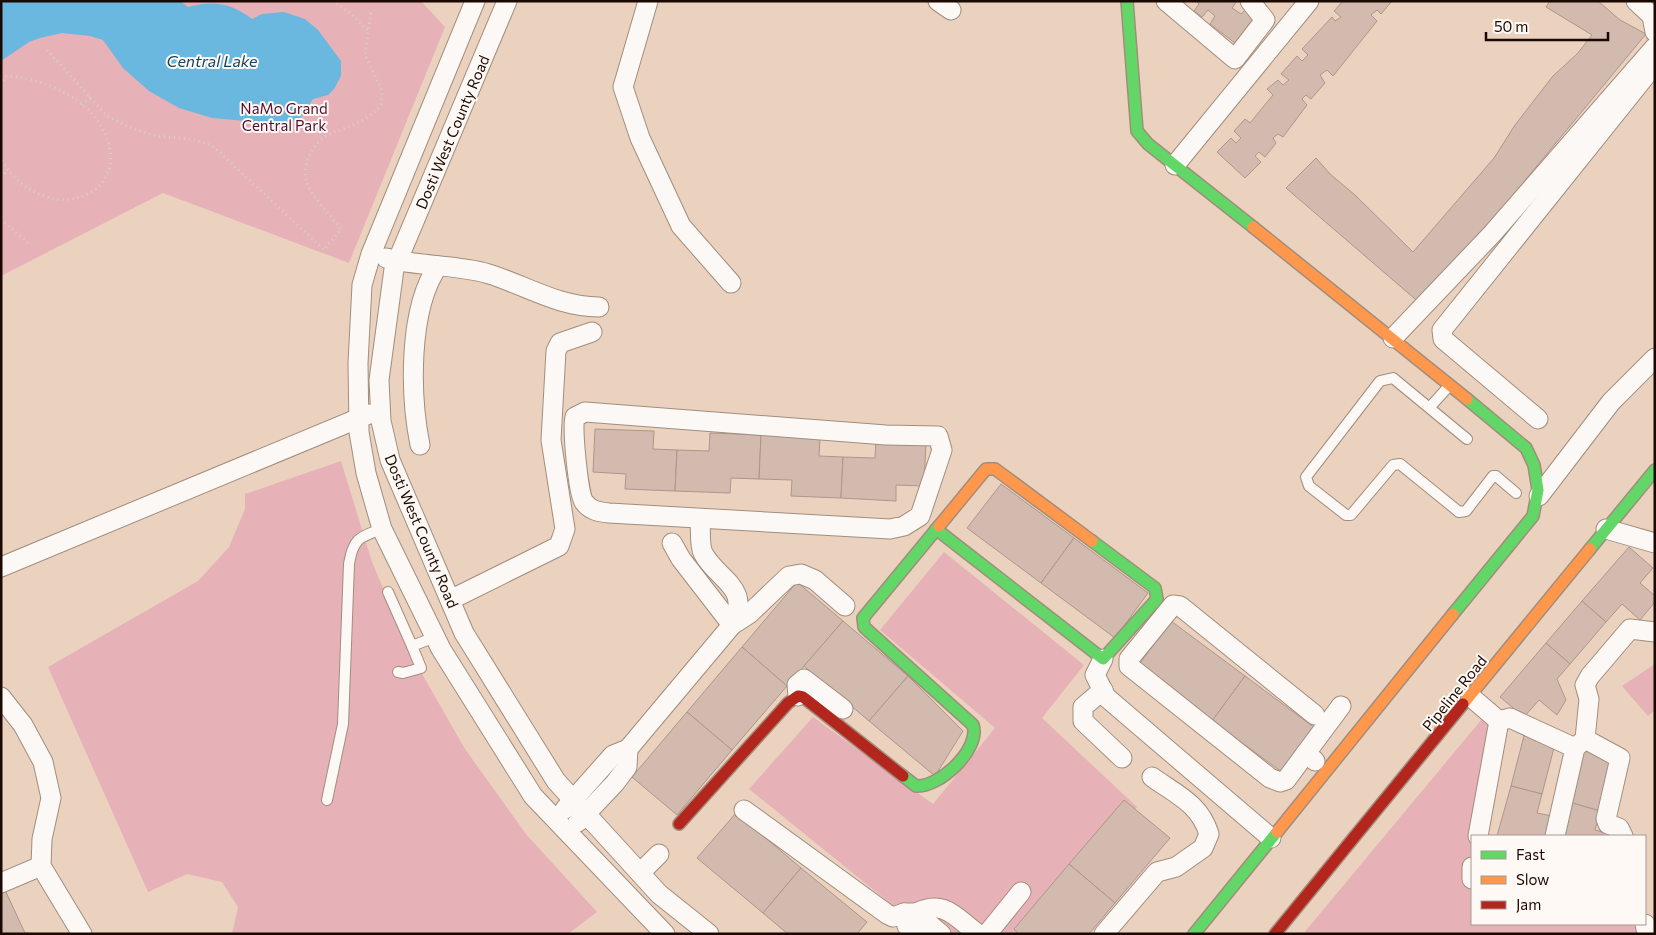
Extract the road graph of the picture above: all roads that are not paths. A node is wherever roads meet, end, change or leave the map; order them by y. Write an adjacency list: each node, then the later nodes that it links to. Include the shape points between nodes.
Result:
1 (475, 1): 13 (street, Dosti West County Road)
2 (648, 1): 16 (street, via 624,87 640,138 681,226)
3 (1127, 1): 12 (street, via 1137,131)
4 (1166, 1): 5 (street, via 1235,59 1265,20)
5 (1250, 1)
6 (1309, 1): 12 (street)
7 (1636, 1): 9 (street, via 1652,16)
8 (502, 2): 14 (street, Dosti West County Road)
9 (1655, 32)
10 (1655, 47): 19 (street, via 1498,228)
11 (1655, 64): 21 (street, via 1442,330 1442,339)
12 (1175, 165): 19 (street)
13 (371, 254): 14 (street); 25 (street, Dosti West County Road, via 362,285 358,363)
14 (397, 261): 15 (street); 23 (street, Dosti West County Road, via 379,380)
15 (438, 266): 17 (street, via 489,274 579,307); 28 (street, via 431,276 417,322 413,393)
16 (731, 283)
17 (599, 307)
18 (592, 332): 40 (street, via 560,343 556,351 551,440 565,529 559,546)
19 (1393, 338): 22 (street)
20 (1655, 358): 31 (street, via 1611,402)
21 (1469, 363): 22 (street); 26 (street)
22 (1449, 385): 24 (lane); 31 (street, via 1526,448 1536,468)
23 (380, 407): 25 (street); 40 (street, Dosti West County Road, via 390,460)
24 (1430, 408): 27 (lane); 30 (lane, via 1393,378 1380,381 1306,477 1309,486 1346,515 1351,515 1393,465 1400,464 1459,512 1466,511 1493,476)
25 (360, 419): 33 (street, Dosti West County Road, via 366,473); 38 (street)
26 (1538, 419)
27 (1467, 439)
28 (420, 445)
29 (1655, 470): 35 (street, Pipeline Road)
30 (1516, 493)
31 (1539, 496): 60 (street, via 1533,516)
32 (700, 518): 32 (street, via 592,509 581,497 573,430 575,417 586,412 938,436 942,450 920,516 904,526 890,529); 42 (street, via 702,552 736,592 739,602 738,614)
33 (382, 529): 44 (street, Dosti West County Road); 62 (lane, via 363,535 351,548 343,724)
34 (936, 529): 46 (street); 46 (street, via 986,469 995,469 1155,588 1157,599); 49 (street, via 863,618 864,627 973,725 976,731 974,741 949,772 929,786 916,786)
35 (1606, 529): 37 (street); 51 (street, Pipeline Road)
36 (672, 543): 42 (street)
37 (1655, 543)
38 (1, 567)
39 (388, 592): 45 (lane)
40 (450, 600): 63 (street, Dosti West County Road, via 470,642 556,781)
41 (845, 606): 42 (street, via 815,580 801,574 789,576 749,614)
42 (732, 625): 57 (street)
43 (1655, 632): 56 (street, via 1630,629 1590,676 1585,685 1589,699)
44 (435, 637): 45 (lane); 67 (street, Dosti West County Road, via 533,796)
45 (412, 646): 47 (lane, via 421,668 403,674)
46 (1103, 659): 48 (street, via 1096,675)
47 (398, 672)
48 (1103, 690): 59 (street, via 1083,707 1083,721); 71 (street, via 1106,697)
49 (798, 696): 53 (street, via 797,685 804,679); 66 (street, via 788,703)
50 (1, 697): 73 (street, via 23,726 43,762 51,798 42,839)
51 (1471, 697): 55 (street); 87 (street, Pipeline Road)
52 (1341, 706): 58 (street)
53 (843, 709)
54 (1314, 714): 58 (street, via 1180,606 1173,605 1128,659 1129,666 1270,778 1280,782 1286,780)
55 (1499, 720): 56 (street, via 1510,718); 68 (street)
56 (1580, 743): 69 (street); 70 (street, via 1620,758 1606,818 1608,824 1619,828)
57 (628, 749): 63 (street, via 613,755); 65 (street, via 627,767)
58 (1306, 754): 60 (street)
59 (1122, 758)
60 (1326, 770): 71 (street)
61 (1152, 777): 85 (street, via 1196,809 1204,818 1209,834 1203,848 1176,867 1157,872)
62 (327, 800)
63 (573, 801): 65 (street, Dosti West County Road); 67 (street)
64 (744, 810): 77 (street, via 887,914 893,917)
65 (586, 814): 67 (street); 74 (street, Dosti West County Road)
66 (679, 824)
67 (562, 826): 79 (street, Dosti West County Road)
68 (1478, 835)
69 (1555, 835)
70 (1622, 835)
71 (1270, 838): 86 (street)
72 (659, 854): 74 (street)
73 (41, 866): 75 (street); 78 (street)
74 (640, 873): 80 (street, Dosti West County Road, via 659,894)
75 (1, 883)
76 (1021, 892): 84 (street)
77 (910, 913): 81 (street, via 907,926); 82 (street); 83 (street, via 930,906 943,907)
78 (82, 934)
79 (665, 934)
80 (709, 934)
81 (916, 934)
82 (941, 934)
83 (978, 934)
84 (987, 934)
85 (1104, 934)
86 (1194, 934)
87 (1275, 934)

